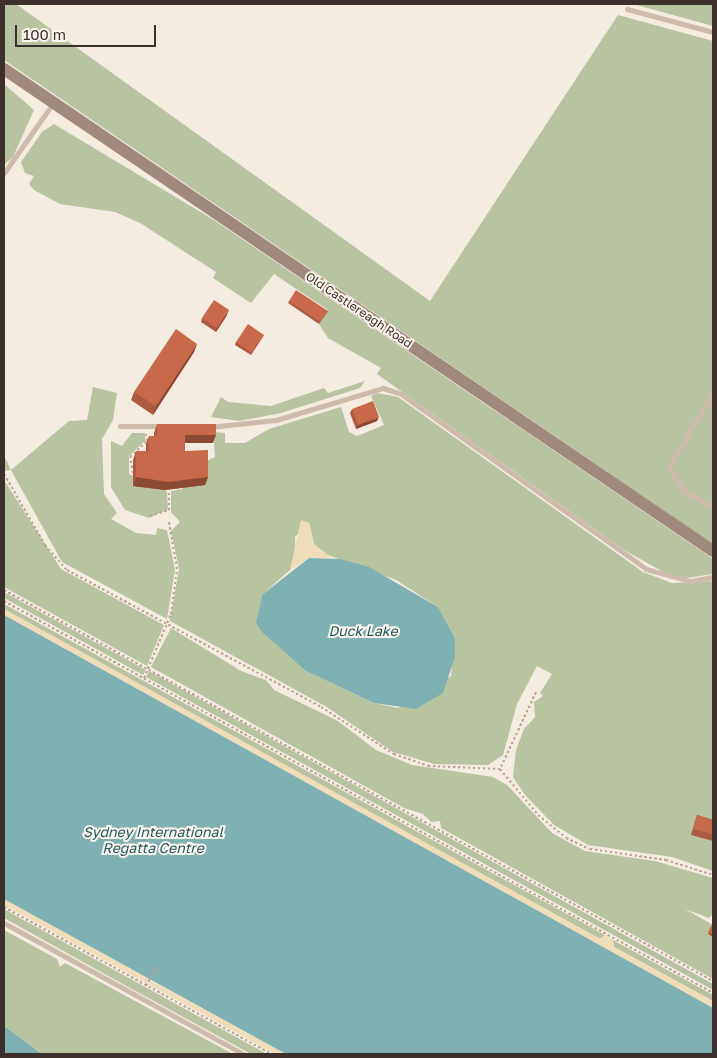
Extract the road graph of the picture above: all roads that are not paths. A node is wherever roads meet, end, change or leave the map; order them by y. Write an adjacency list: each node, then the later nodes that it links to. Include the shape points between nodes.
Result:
1 (627, 9): 2 (lane)
2 (713, 32)
3 (4, 69): 4 (street, Old Castlereagh Road)
4 (53, 102): 5 (lane); 11 (street, Old Castlereagh Road)
5 (4, 173)
6 (713, 392): 10 (lane, via 669,467 683,490)
7 (120, 426): 8 (lane)
8 (176, 427)
9 (205, 427): 12 (lane, via 267,422 383,388 401,394 646,569 690,582)
10 (713, 508)
11 (713, 550)
12 (713, 577)
13 (4, 923): 14 (lane)
14 (243, 1054)

